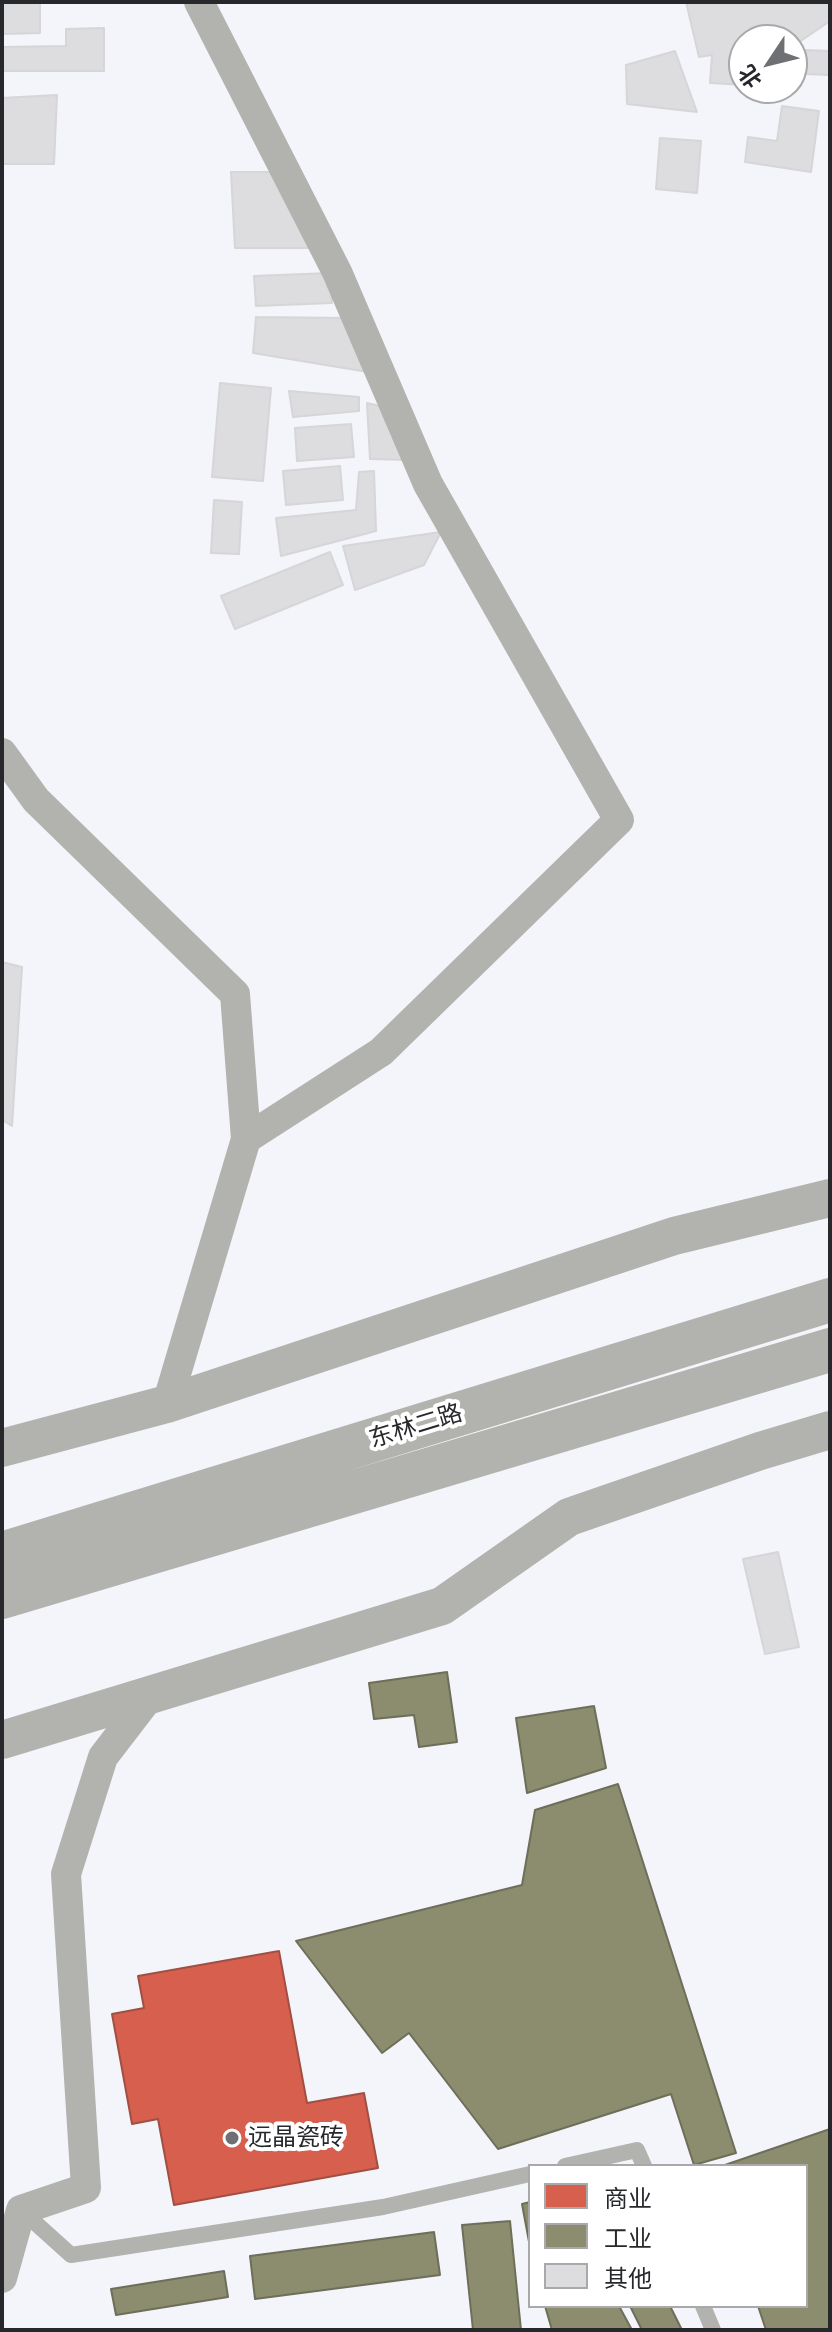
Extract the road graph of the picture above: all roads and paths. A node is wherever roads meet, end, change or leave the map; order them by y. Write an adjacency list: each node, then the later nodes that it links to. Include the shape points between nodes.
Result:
1 (199, 2): 3 (street, via 337,272 428,484 619,820 381,1052)
2 (2, 753): 3 (street, via 36,800 235,994)
3 (246, 1139): 7 (street)
4 (830, 1198): 7 (street, via 674,1236)
5 (830, 1300): 10 (main road, 东林二路)
6 (830, 1350): 11 (main road, 东林二路)
7 (167, 1404): 9 (street)
8 (830, 1430): 12 (street, via 569,1517 442,1606)
9 (2, 1448)
10 (2, 1554)
11 (2, 1597)
12 (149, 1697): 13 (street); 17 (street, via 103,1757 66,1874 86,2188)
13 (2, 1740)
14 (574, 2164): 15 (lane, via 637,2150)
15 (643, 2164)
16 (528, 2174): 17 (lane, via 383,2207 71,2255)
17 (21, 2210): 18 (street)
18 (2, 2278)
19 (704, 2308): 20 (lane)
20 (713, 2330)

